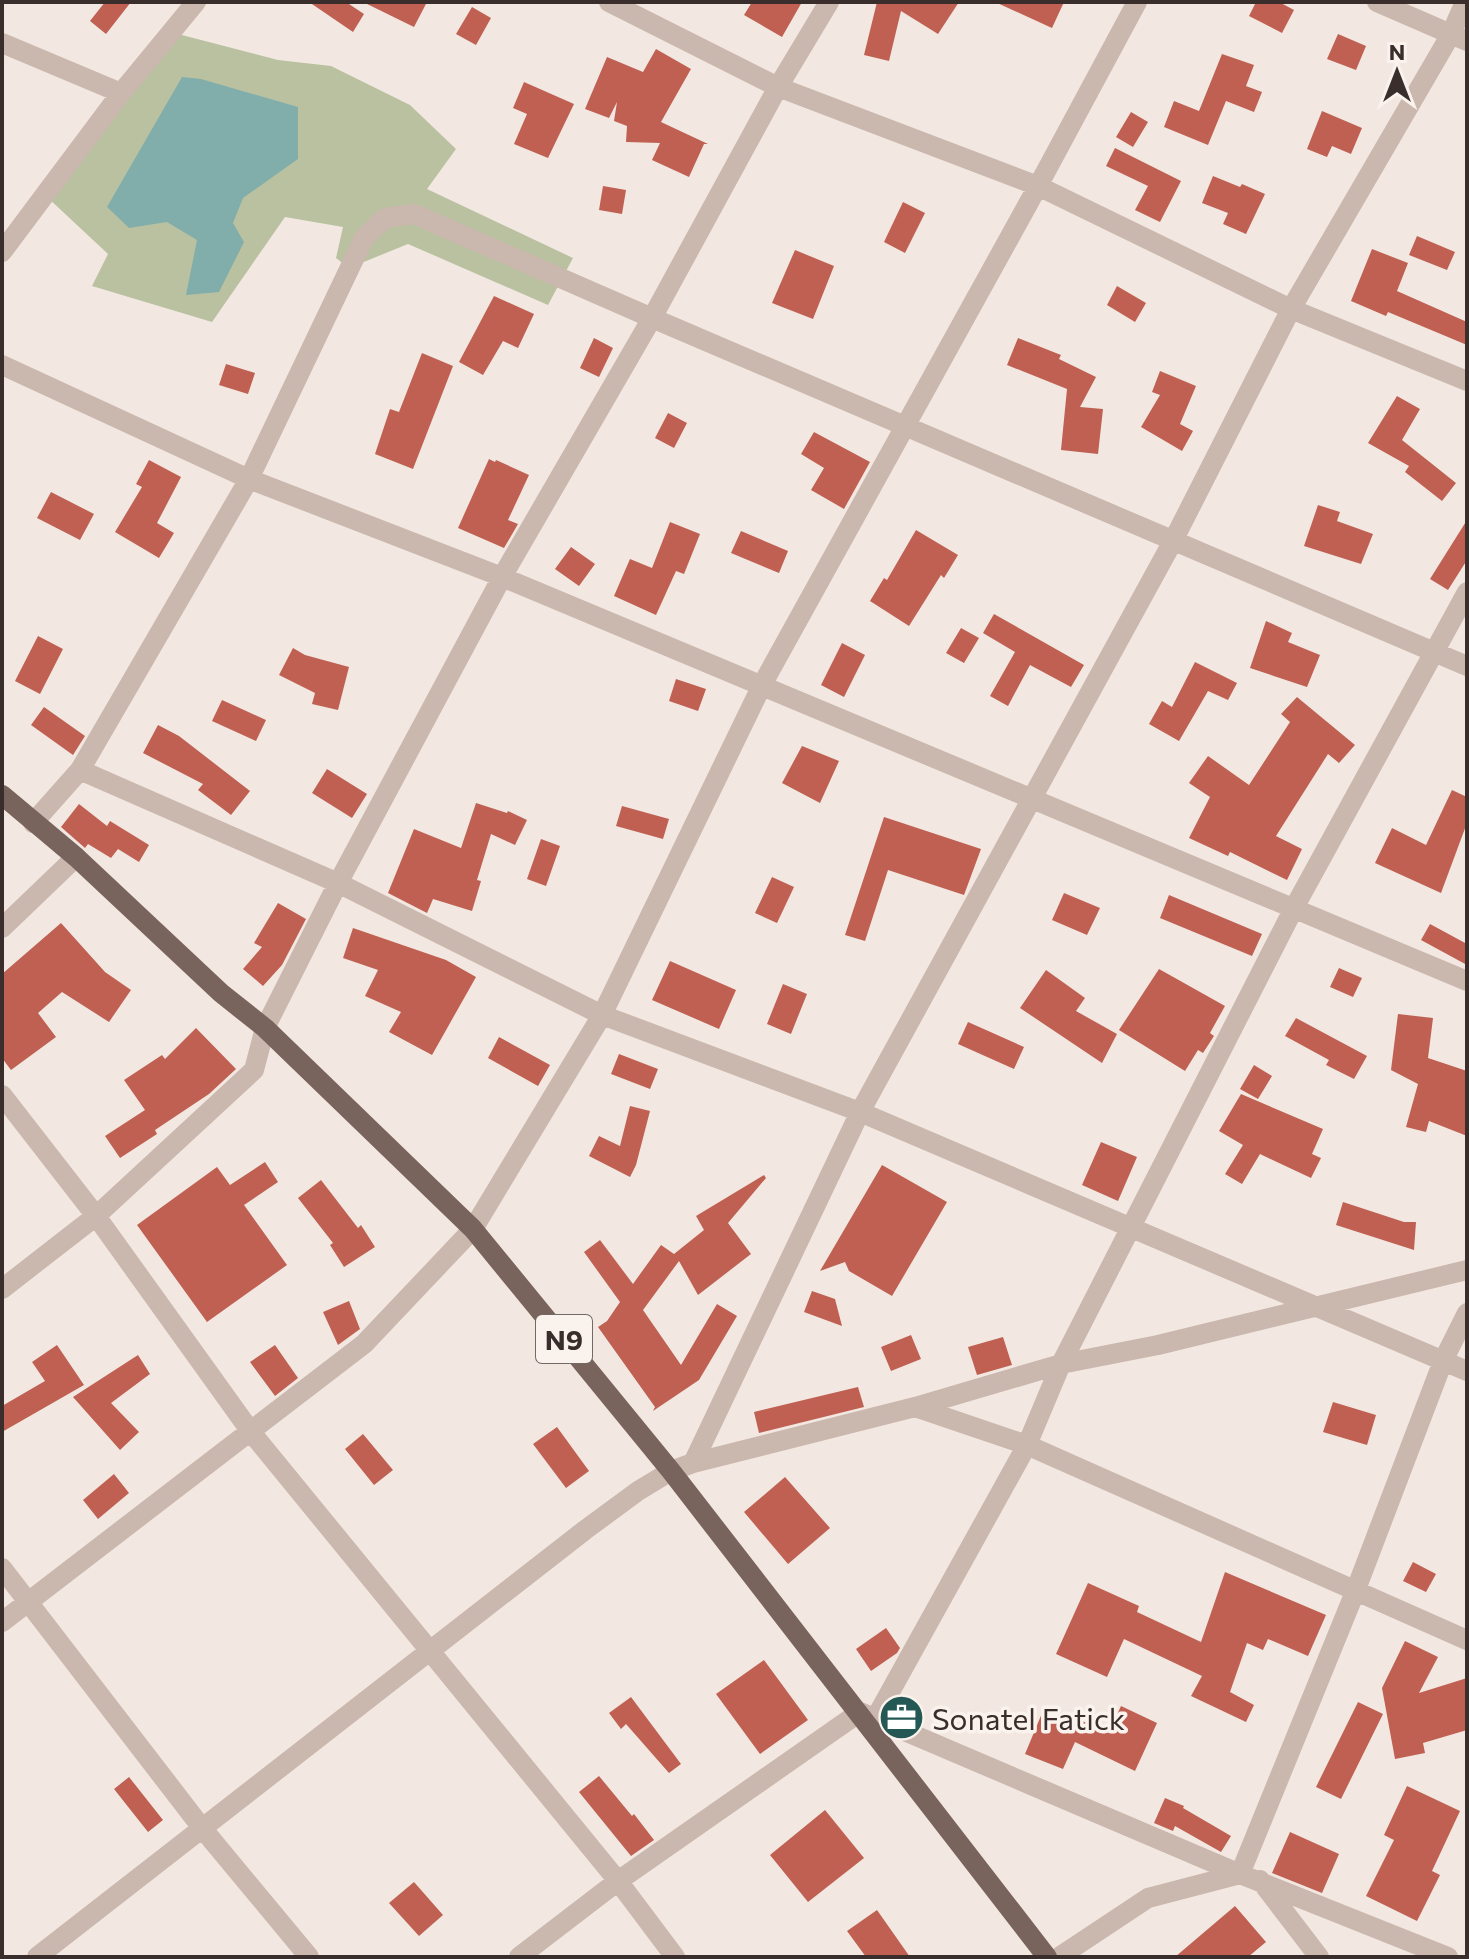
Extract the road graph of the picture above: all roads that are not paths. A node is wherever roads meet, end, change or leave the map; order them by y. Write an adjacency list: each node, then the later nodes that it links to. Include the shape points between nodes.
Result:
1 (196, 2): 10 (street)
2 (609, 2): 9 (street)
3 (829, 2): 9 (street)
4 (1137, 2): 11 (street)
5 (1377, 2): 7 (street)
6 (1465, 2): 7 (street)
7 (1459, 38): 13 (street)
8 (2, 43): 10 (street)
9 (778, 87): 11 (street); 14 (street)
10 (121, 93): 12 (street)
11 (1038, 186): 13 (street); 17 (street)
12 (2, 252)
13 (1291, 309): 16 (street); 19 (street)
14 (652, 318): 17 (street); 18 (street, via 414,214 385,218 364,238); 20 (street)
15 (2, 365): 18 (street)
16 (1467, 381)
17 (904, 426): 19 (street); 24 (street)
18 (249, 479): 20 (street); 25 (street)
19 (1173, 541): 22 (street); 27 (street)
20 (502, 577): 24 (street); 30 (street)
21 (1467, 592): 22 (street)
22 (1434, 652): 23 (street); 31 (street)
23 (1467, 666)
24 (762, 685): 27 (street); 34 (street)
25 (80, 770): 28 (street); 30 (street)
26 (2, 795): 28 (main road, N9)
27 (1031, 798): 31 (street); 37 (street)
28 (33, 823): 29 (main road, N9)
29 (76, 857): 32 (street); 35 (main road, N9)
30 (338, 883): 34 (street); 35 (street)
31 (1294, 908): 33 (street); 39 (street)
32 (2, 928)
33 (1467, 981)
34 (602, 1015): 37 (street); 40 (street)
35 (265, 1028): 38 (street, via 254,1070); 40 (main road, N9)
36 (2, 1095): 38 (street)
37 (860, 1112): 39 (street); 51 (street)
38 (96, 1216): 42 (street); 49 (street)
39 (1130, 1227): 43 (street); 46 (street)
40 (473, 1229): 49 (street, via 364,1344); 52 (main road, N9)
41 (1467, 1270): 43 (street)
42 (2, 1289)
43 (1317, 1307): 45 (street); 46 (street)
44 (1467, 1313): 45 (street)
45 (1443, 1361): 47 (street); 54 (street)
46 (1061, 1364): 48 (street); 50 (street)
47 (1467, 1371)
48 (915, 1407): 50 (street); 51 (street)
49 (251, 1432): 55 (street); 58 (street)
50 (1027, 1445): 54 (street); 59 (street)
51 (693, 1463): 52 (street)
52 (671, 1471): 58 (street); 59 (main road, N9)
53 (2, 1568): 55 (street)
54 (1355, 1592): 57 (street); 61 (street)
55 (28, 1602): 56 (street); 60 (street)
56 (2, 1622)
57 (1467, 1640)
58 (430, 1650): 60 (street); 63 (street)
59 (868, 1716): 61 (street); 63 (street); 68 (main road, N9)
60 (202, 1828): 64 (street); 65 (street)
61 (1240, 1874): 62 (street); 69 (street, via 1148,1898)
62 (1260, 1880): 70 (street); 71 (street)
63 (618, 1881): 66 (street); 67 (street)
64 (37, 1957)
65 (309, 1957)
66 (519, 1957)
67 (675, 1957)
68 (1047, 1957)
69 (1059, 1957)
70 (1319, 1957)
71 (1448, 1957)

